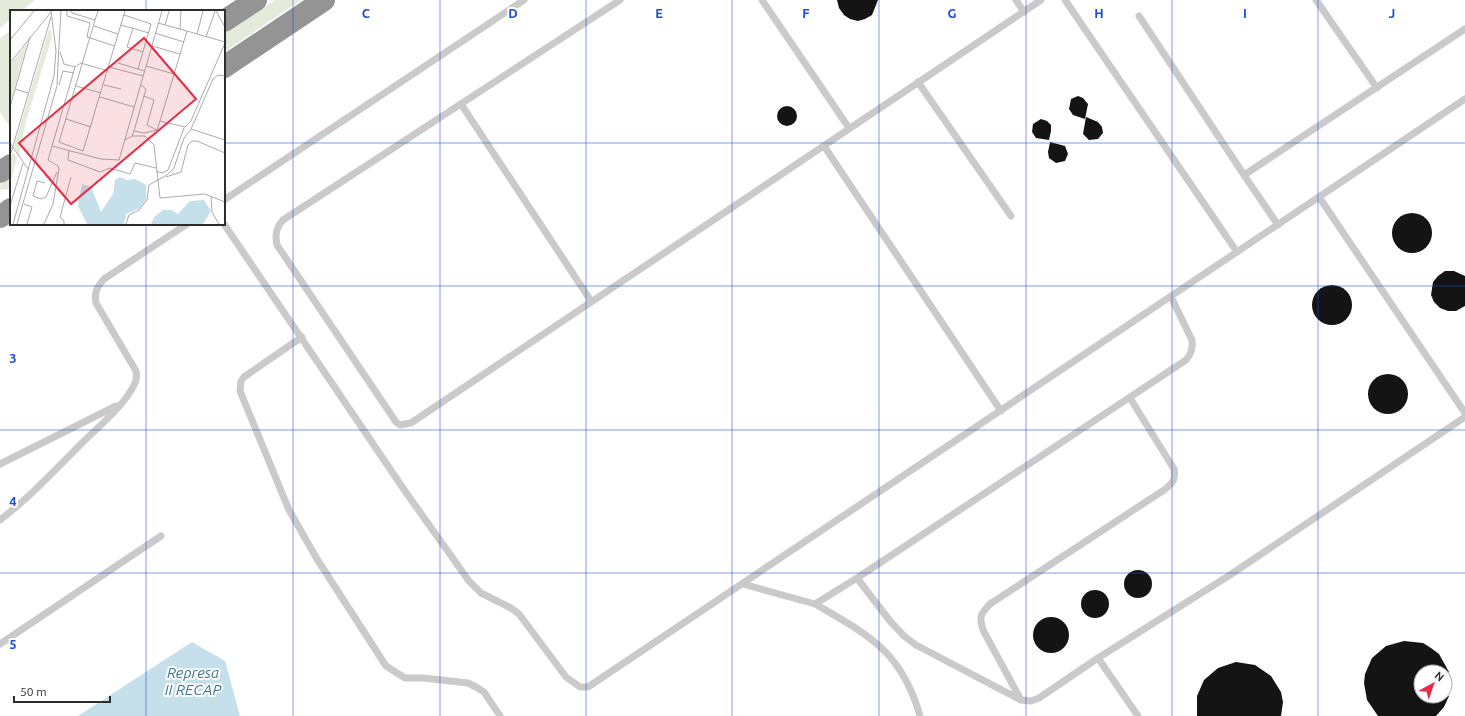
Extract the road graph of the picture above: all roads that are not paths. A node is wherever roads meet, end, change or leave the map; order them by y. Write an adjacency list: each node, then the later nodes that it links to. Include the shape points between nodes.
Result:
1 (256, 0): 12 (highway)
2 (324, 0): 14 (highway)
3 (524, 0): 25 (lane)
4 (620, 0): 18 (lane)
5 (762, 0): 19 (lane)
6 (1016, 0): 10 (lane)
7 (1042, 0): 10 (lane)
8 (1065, 0): 34 (lane)
9 (1316, 0): 16 (lane)
10 (1024, 12): 15 (lane)
11 (1139, 16): 23 (lane)
12 (225, 21)
13 (1465, 29): 16 (lane)
14 (225, 66)
15 (918, 82): 19 (lane); 29 (lane)
16 (1377, 88): 23 (lane)
17 (1465, 99): 24 (lane)
18 (462, 104): 36 (lane); 36 (lane, via 283,220 276,231 282,252 400,425 411,423)
19 (849, 128): 20 (lane)
20 (824, 146): 36 (lane); 40 (lane)
21 (10, 166): 22 (highway)
22 (0, 172)
23 (1244, 174): 33 (lane)
24 (1319, 197): 33 (lane); 41 (lane)
25 (225, 199)
26 (0, 206): 27 (highway)
27 (10, 208)
28 (10, 209): 30 (highway)
29 (1011, 216)
30 (0, 217)
31 (185, 225): 39 (lane, via 104,279 94,294 96,303 136,371 135,384)
32 (225, 225): 37 (lane)
33 (1278, 225): 34 (lane)
34 (1238, 252): 35 (lane)
35 (1171, 297): 38 (lane, via 1192,340 1191,354); 40 (lane)
36 (591, 301)
37 (302, 337): 47 (lane, via 407,494 469,581 481,593 519,614 573,684 588,687 597,682); 52 (lane, via 244,377 240,386 256,433 289,510 317,559 386,666 405,678 468,683 484,692)
38 (1130, 398): 46 (lane); 51 (lane, via 1174,468 1175,477 1172,484 1164,490 990,604 982,613 980,619 983,630)
39 (121, 403): 43 (lane); 44 (lane, via 19,506)
40 (1001, 411): 47 (lane)
41 (1465, 413)
42 (1465, 417): 50 (lane, via 1230,575)
43 (0, 464)
44 (0, 520)
45 (161, 536): 49 (lane)
46 (857, 578): 48 (lane); 51 (lane, via 904,636 916,645)
47 (743, 584): 48 (lane)
48 (815, 604): 53 (lane, via 862,631 884,649 903,672)
49 (0, 644)
50 (1098, 658): 51 (lane, via 1039,698 1031,701); 54 (lane)
51 (1022, 700)
52 (500, 716)
53 (920, 716)
54 (1138, 716)

